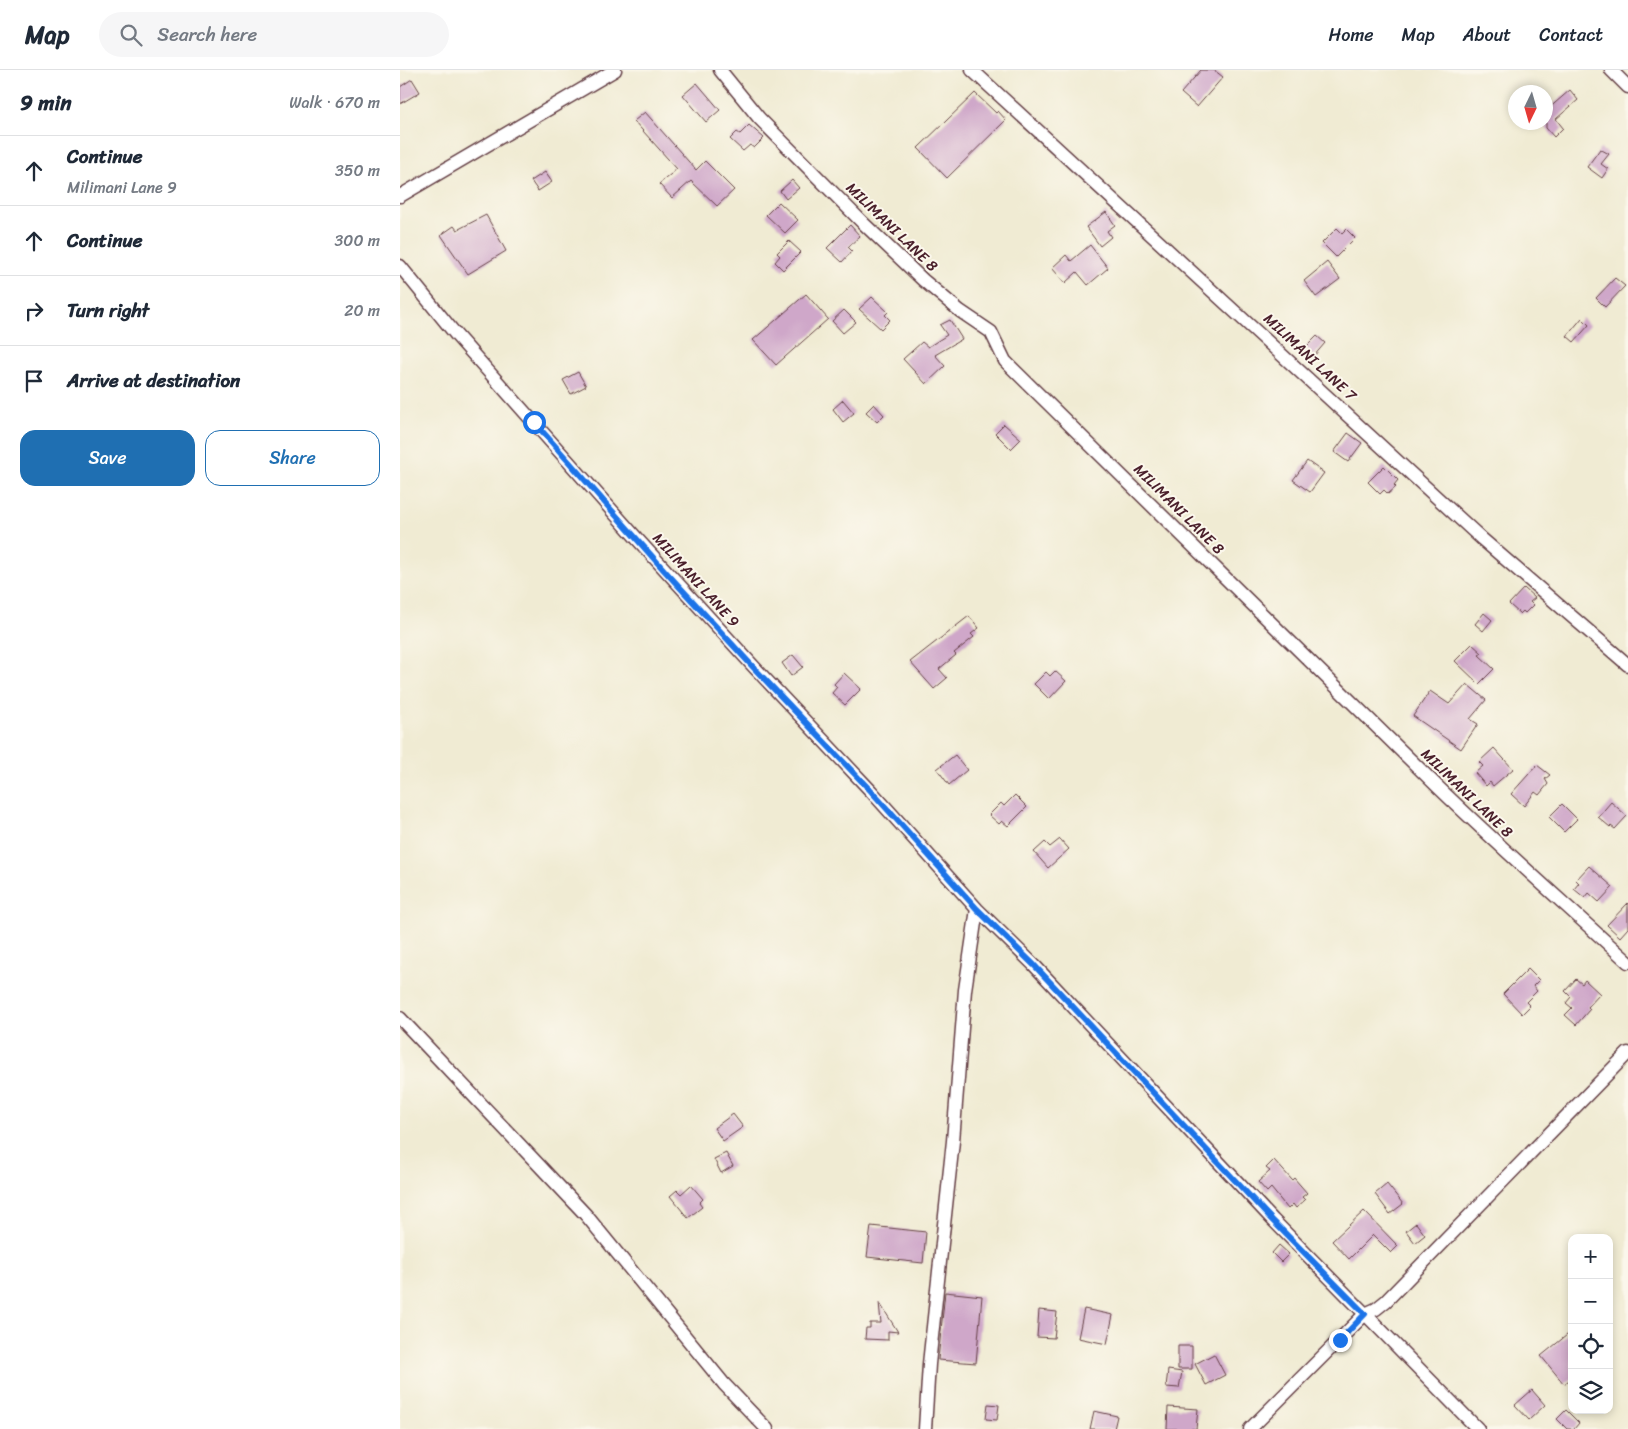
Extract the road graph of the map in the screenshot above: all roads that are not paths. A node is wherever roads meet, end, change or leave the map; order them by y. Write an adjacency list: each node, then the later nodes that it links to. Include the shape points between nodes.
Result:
1 (615, 70): 6 (street)
2 (720, 70): 10 (street, MILIMANI LANE 8, via 759,118 862,223 922,280 991,332 1005,361 1012,368 1506,853)
3 (972, 70): 8 (street, MILIMANI LANE 7, via 1482,539)
4 (1611, 70): 5 (street)
5 (1628, 87)
6 (400, 196)
7 (400, 266): 9 (street, MILIMANI LANE 9, via 457,336 632,534)
8 (1628, 666)
9 (977, 909): 13 (street, MILIMANI LANE 9); 15 (street, via 965,990 953,1141 929,1364)
10 (1628, 962)
11 (400, 1018): 14 (street, via 586,1215 724,1384)
12 (1628, 1053): 13 (street, via 1386,1302)
13 (1365, 1314): 16 (street); 17 (street, MILIMANI LANE 9)
14 (767, 1429)
15 (926, 1429)
16 (1250, 1429)
17 (1478, 1429)

